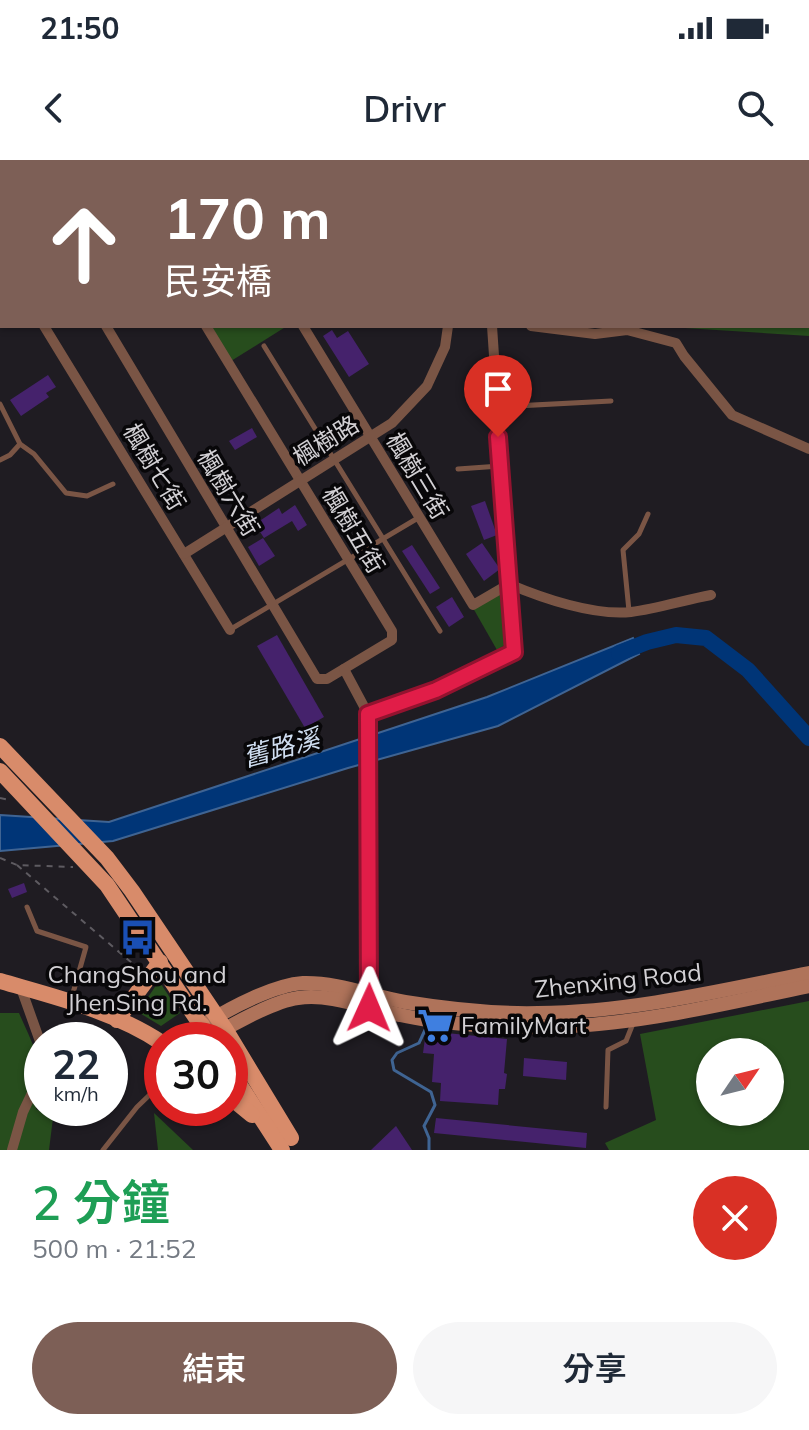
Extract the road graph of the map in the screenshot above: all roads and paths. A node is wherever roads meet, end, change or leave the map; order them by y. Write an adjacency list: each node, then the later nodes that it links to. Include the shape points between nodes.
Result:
1 (45, 328): 25 (street, 楓樹七街)
2 (106, 328): 23 (street, 楓樹六街)
3 (207, 328): 19 (street, 楓樹五街)
4 (304, 328): 12 (street, 楓樹三街)
5 (448, 328): 12 (street, 楓樹路, via 427,386)
6 (492, 328): 11 (street)
7 (547, 328): 14 (street, via 595,334 627,330 676,343 732,415)
8 (264, 346): 16 (lane)
9 (611, 401): 11 (lane)
10 (0, 404): 13 (lane)
11 (496, 407): 17 (street)
12 (371, 438): 16 (street, 楓樹路); 22 (street, 楓樹三街)
13 (20, 444): 15 (lane); 20 (lane, via 66,493 87,496)
14 (809, 449)
15 (0, 460)
16 (334, 460): 19 (street, 楓樹路); 24 (lane)
17 (500, 466): 18 (lane); 27 (street)
18 (458, 469)
19 (300, 481): 23 (street, 楓樹路); 26 (street, 楓樹五街)
20 (113, 484)
21 (648, 514): 30 (lane, via 639,534 623,550)
22 (419, 517): 24 (lane); 27 (street, 楓樹三街, via 473,605)
23 (226, 527): 25 (street, 楓樹路); 29 (street, 楓樹六街)
24 (383, 539): 26 (lane); 32 (lane)
25 (184, 554): 31 (street, 楓樹七街)
26 (348, 560): 29 (lane); 33 (street, 楓樹五街, via 392,631 392,640)
27 (509, 584): 30 (street, via 583,607); 34 (street, via 514,652 436,690)
28 (711, 595): 30 (street)
29 (273, 606): 31 (lane); 33 (street, 楓樹六街, via 317,679)
30 (629, 612)
31 (230, 630)
32 (440, 631)
33 (344, 669): 34 (street)
34 (368, 714): 51 (street)
35 (0, 746): 36 (main road)
36 (4, 768): 42 (main road, via 107,885)
37 (0, 798): 38 (path)
38 (15, 801)
39 (0, 858): 40 (path)
40 (17, 865): 41 (path); 46 (path)
41 (77, 868)
42 (126, 897): 44 (main road); 56 (main road)
43 (27, 907): 50 (lane, via 37,931 86,947)
44 (160, 962): 46 (main road); 55 (main road)
45 (809, 973): 51 (street, Zhenxing Road, via 687,998 577,1012)
46 (149, 977): 52 (main road)
47 (0, 981): 49 (main road)
48 (809, 986): 53 (street, Zhenxing Road)
49 (21, 988): 50 (main road); 54 (street)
50 (70, 1001): 52 (main road)
51 (369, 1001): 53 (street, Zhenxing Road, via 435,1020 543,1027); 57 (street, Zhenxing Road, via 294,998)
52 (117, 1020): 58 (main road)
53 (634, 1021): 62 (lane, via 626,1041 608,1050)
54 (33, 1022)
55 (205, 1022)
56 (206, 1022)
57 (236, 1022)
58 (144, 1034)
59 (248, 1083): 66 (main road)
60 (248, 1099): 65 (main road)
61 (144, 1100): 68 (lane)
62 (606, 1107)
63 (24, 1110): 67 (street)
64 (248, 1112): 65 (main road)
65 (263, 1124): 66 (main road)
66 (292, 1146)
67 (12, 1150)
68 (103, 1150)

